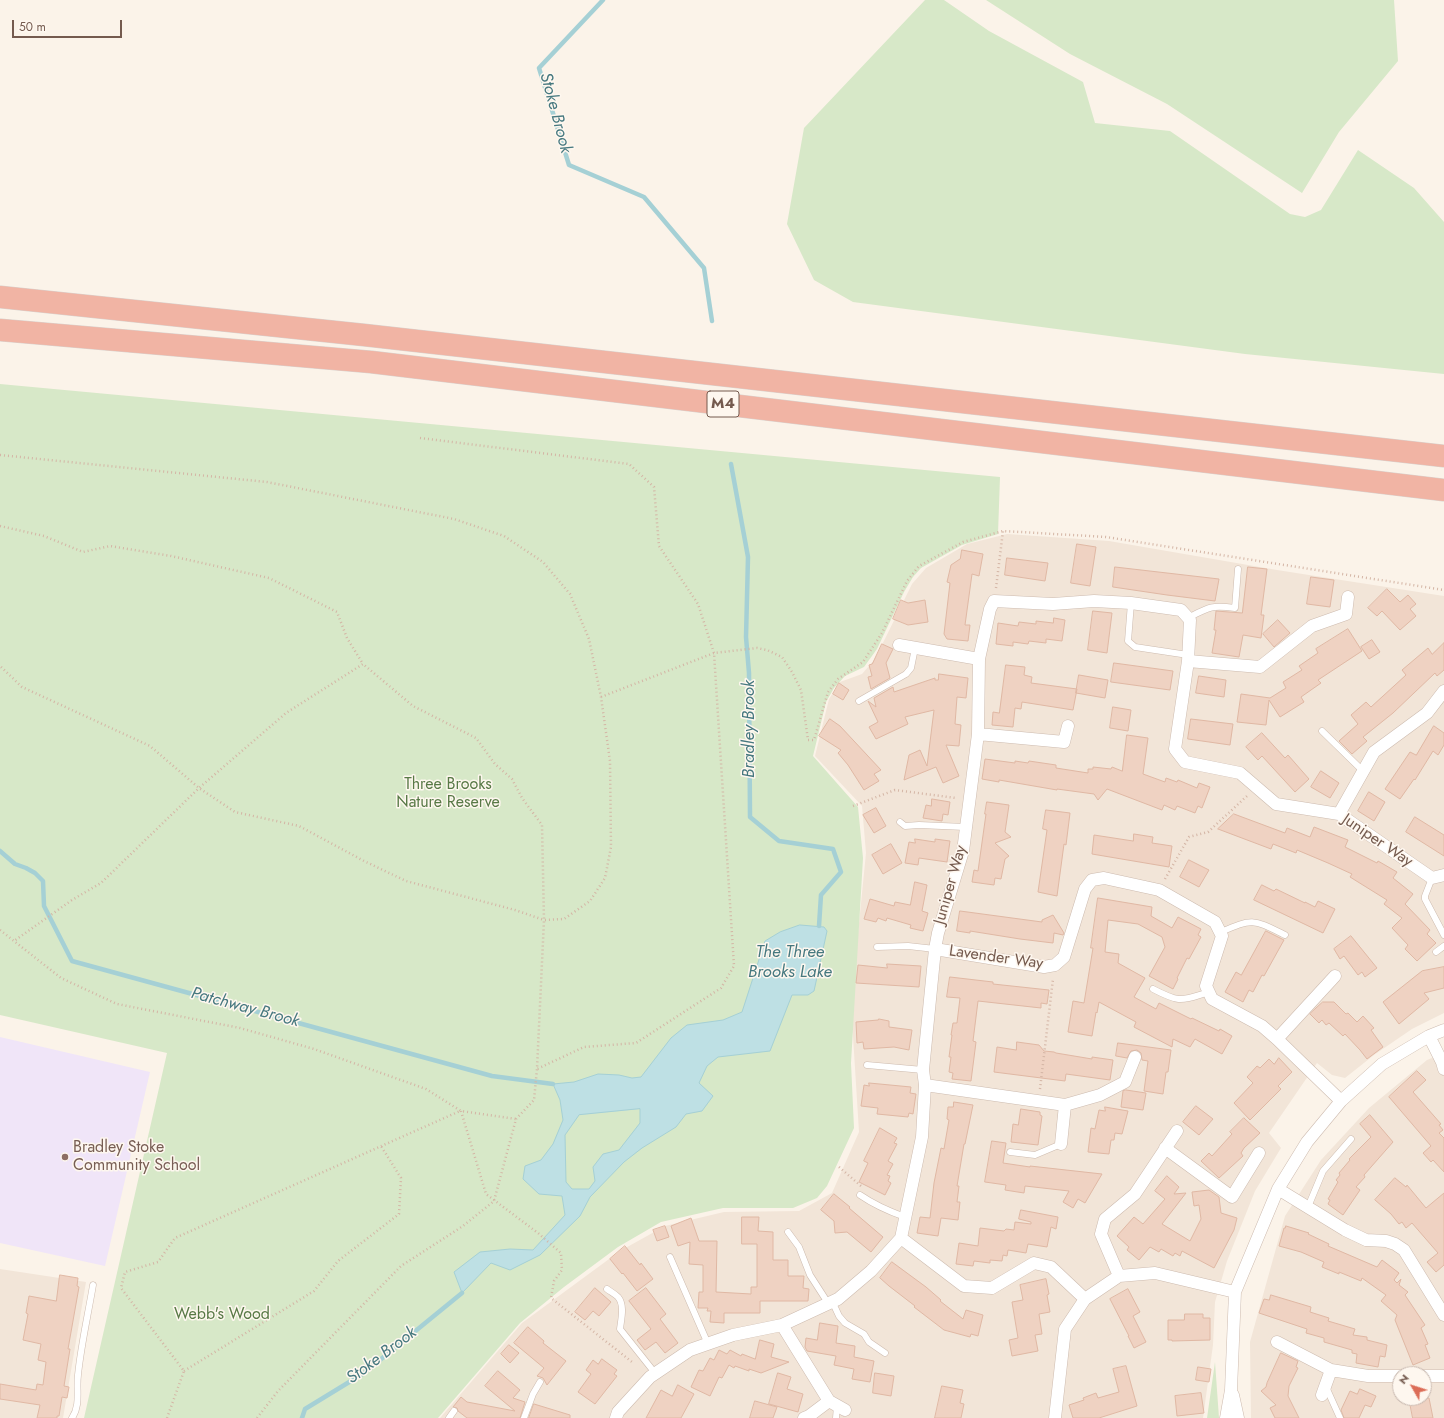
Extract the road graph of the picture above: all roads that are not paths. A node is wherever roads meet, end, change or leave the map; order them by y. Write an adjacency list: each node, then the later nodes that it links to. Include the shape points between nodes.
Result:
1 (0, 297): 3 (highway, M4, via 364,335)
2 (0, 330): 4 (highway, M4, via 371,362)
3 (1444, 456)
4 (1444, 490)
5 (1238, 568): 8 (lane, via 1234,608 1216,606)
6 (1348, 596): 11 (street, via 1346,614 1312,626 1260,667)
7 (1131, 603): 8 (street, via 1181,610); 11 (lane, via 1128,641 1135,646); 12 (street, Juniper Way, via 1094,601 1053,604 994,601 990,608)
8 (1188, 618): 11 (street, Juniper Way)
9 (899, 645): 10 (street)
10 (915, 648): 12 (street); 14 (lane, via 911,668 906,674)
11 (1188, 658): 19 (street, Juniper Way, via 1175,749 1185,762 1240,774 1276,804)
12 (979, 660): 17 (street, Juniper Way)
13 (1444, 691): 18 (street, via 1427,713 1374,752)
14 (859, 701)
15 (1068, 726): 17 (street, via 1064,742)
16 (1322, 731): 18 (lane)
17 (978, 734): 21 (street, Juniper Way)
18 (1363, 771): 19 (street)
19 (1339, 814): 23 (street, Juniper Way)
20 (900, 822): 21 (lane, via 905,826)
21 (965, 827): 29 (street, Juniper Way, via 963,851)
22 (1444, 875): 23 (street)
23 (1432, 878): 26 (lane, via 1425,899)
24 (1220, 932): 25 (lane, via 1243,922 1253,921); 29 (street, Lavender Way, via 1215,922 1159,890 1104,878 1092,880 1085,888 1064,957 1055,965 1044,967); 33 (street, via 1222,936 1206,986)
25 (1285, 935)
26 (1444, 935)
27 (1444, 946): 30 (lane)
28 (877, 947): 29 (lane, via 908,946)
29 (935, 949): 40 (street, Juniper Way)
30 (1436, 952)
31 (1335, 976): 36 (street)
32 (1153, 989): 33 (lane, via 1169,998 1182,1001)
33 (1209, 992): 36 (street, via 1212,1000 1262,1026)
34 (1444, 1030): 35 (street)
35 (1429, 1036): 39 (street); 42 (street, via 1382,1064)
36 (1277, 1039): 42 (street)
37 (1135, 1057): 43 (street, via 1125,1082 1100,1095)
38 (867, 1065): 40 (lane)
39 (1444, 1069)
40 (923, 1070): 41 (street, Juniper Way)
41 (925, 1085): 43 (street); 53 (street, Juniper Way, via 922,1137)
42 (1341, 1101): 50 (street, via 1307,1142)
43 (1064, 1105): 46 (street)
44 (1177, 1131): 47 (street)
45 (1351, 1138): 52 (lane, via 1323,1171)
46 (1060, 1144): 48 (lane, via 1035,1155)
47 (1165, 1148): 49 (street, via 1232,1197); 57 (street, via 1135,1194 1105,1219 1101,1234)
48 (1010, 1152)
49 (1259, 1153)
50 (1278, 1189): 52 (street); 60 (street)
51 (860, 1195): 53 (lane, via 875,1206)
52 (1308, 1207): 63 (street, via 1366,1240 1386,1241 1404,1250)
53 (906, 1218): 55 (street, Juniper Way)
54 (788, 1232): 62 (lane, via 799,1246 810,1274)
55 (901, 1238): 61 (street, via 964,1286 992,1288 1034,1263 1051,1267); 62 (street, Juniper Way, via 871,1272)
56 (670, 1257): 66 (lane)
57 (1119, 1276): 60 (street, via 1155,1273); 61 (street)
58 (93, 1286): 78 (lane, via 77,1376 75,1414)
59 (607, 1289): 69 (lane, via 620,1301 620,1329)
60 (1235, 1292): 74 (street)
61 (1085, 1298): 84 (street, via 1065,1329)
62 (830, 1302): 64 (street, Juniper Way); 67 (lane, via 845,1323 864,1334 869,1342)
63 (1444, 1315)
64 (782, 1325): 66 (street, Juniper Way, via 733,1335); 76 (street)
65 (1276, 1342): 68 (street)
66 (708, 1344): 69 (street, Juniper Way, via 690,1350)
67 (885, 1353)
68 (1331, 1370): 70 (street, via 1368,1376); 75 (street)
69 (653, 1375): 81 (street, Juniper Way, via 618,1412)
70 (1392, 1376)
71 (1432, 1376): 72 (street)
72 (1444, 1376)
73 (540, 1382): 80 (lane)
74 (1231, 1390): 85 (street); 86 (street)
75 (1324, 1390): 87 (lane)
76 (837, 1406): 82 (street); 83 (lane)
77 (454, 1411): 79 (lane)
78 (72, 1418)
79 (449, 1418)
80 (524, 1418)
81 (616, 1418)
82 (804, 1418)
83 (836, 1418)
84 (1055, 1418)
85 (1226, 1418)
86 (1238, 1418)
87 (1340, 1418)

